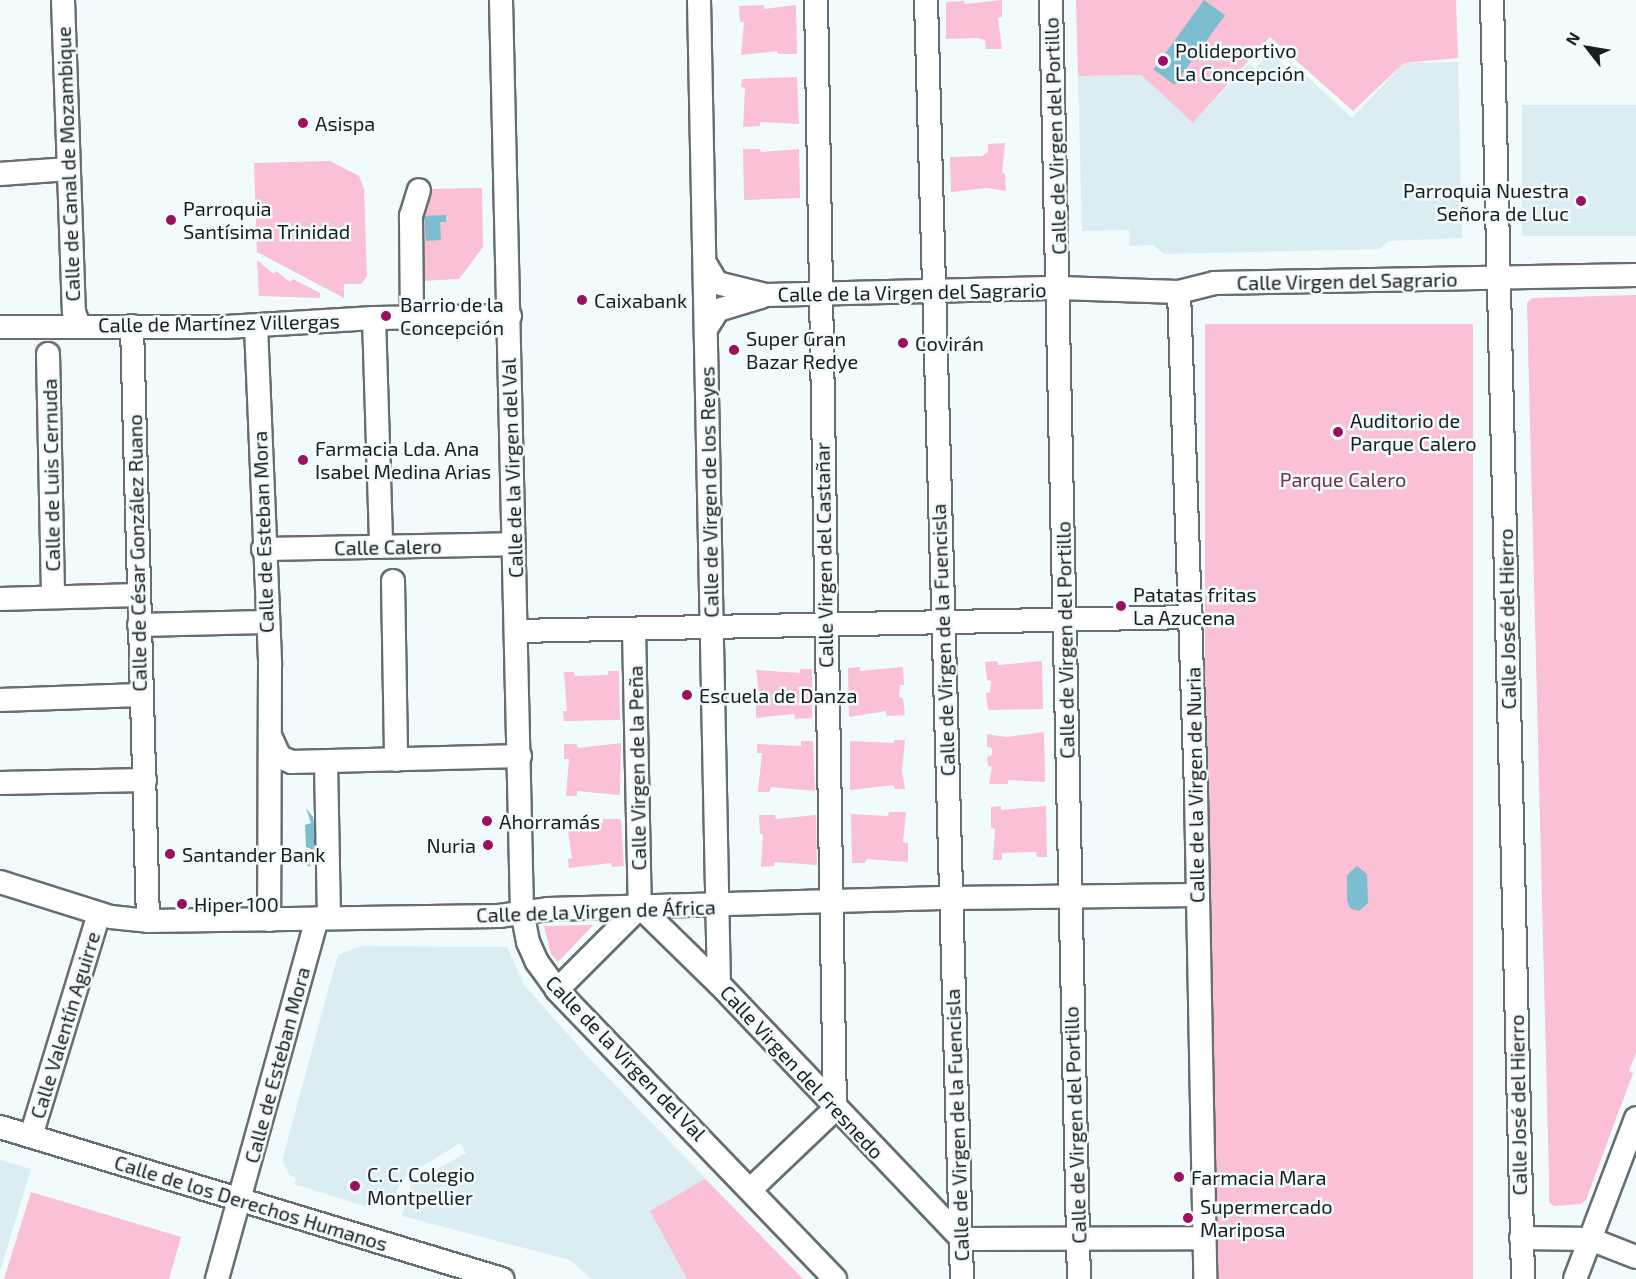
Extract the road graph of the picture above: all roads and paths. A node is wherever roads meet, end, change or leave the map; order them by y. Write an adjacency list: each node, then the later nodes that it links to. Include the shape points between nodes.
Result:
1 (63, 0): 8 (street, Calle de Canal de Mozambique)
2 (501, 0): 19 (street, Calle de la Virgen del Val)
3 (699, 0): 11 (street, Calle de Virgen de los Reyes)
4 (816, 0): 17 (street, Calle Virgen del Castañar)
5 (926, 0): 15 (street, Calle de Virgen de la Fuencisla)
6 (1051, 0): 14 (street, Calle de Virgen del Portillo)
7 (1492, 0): 13 (street, Calle José del Hierro)
8 (68, 170): 9 (street); 22 (street, Calle de Canal de Mozambique, via 74,312)
9 (0, 174)
10 (419, 190): 21 (street, via 411,216)
11 (706, 265): 18 (street, Calle de la Virgen del Sagrario, via 717,283); 26 (street, Calle de Virgen de los Reyes)
12 (1636, 275): 13 (street, Calle Virgen del Sagrario)
13 (1499, 279): 16 (street, Calle Virgen del Sagrario, via 1214,283); 75 (street, Calle José del Hierro)
14 (1059, 288): 15 (street, Calle de la Virgen del Sagrario); 16 (street, Calle Virgen del Sagrario); 36 (street, Calle de Virgen del Portillo)
15 (932, 291): 17 (street, Calle de la Virgen del Sagrario); 37 (street, Calle de Virgen de la Fuencisla)
16 (1179, 292): 35 (street, Calle de la Virgen de Nuria)
17 (818, 294): 18 (street, Calle de la Virgen del Sagrario); 40 (street, Calle Virgen del Castañar)
18 (766, 295): 26 (street, Calle de la Virgen del Sagrario, via 718,310)
19 (510, 316): 21 (street, Calle de Martínez Villergas); 28 (street, Calle de la Virgen del Val)
20 (380, 318): 21 (street, Calle de Martínez Villergas); 24 (street, Calle de Martínez Villergas); 29 (street, via 377,527)
21 (412, 318)
22 (79, 326): 23 (street, Calle de Martínez Villergas); 25 (street, Calle de Martínez Villergas)
23 (132, 326): 24 (street, Calle de Martínez Villergas); 32 (street, Calle de César González Ruano)
24 (256, 326): 30 (street, Calle de Esteban Mora)
25 (0, 327)
26 (706, 329): 41 (street, Calle de Virgen de los Reyes)
27 (48, 354): 33 (street, Calle de Luis Cernuda)
28 (514, 544): 29 (street, Calle Calero); 43 (street, Calle de la Virgen del Val)
29 (381, 546): 30 (street, Calle Calero)
30 (263, 549): 38 (street, Calle de Esteban Mora)
31 (393, 581): 48 (street)
32 (138, 595): 33 (street, Calle de Luis Cernuda); 39 (street, Calle de César González Ruano)
33 (53, 596): 34 (street, Calle de Luis Cernuda)
34 (0, 599)
35 (1191, 617): 36 (street); 55 (street, Calle de la Virgen de Nuria)
36 (1066, 620): 37 (street); 57 (street, Calle de Virgen del Portillo)
37 (943, 621): 40 (street); 56 (street, Calle de Virgen de la Fuencisla)
38 (265, 622): 39 (street); 46 (street, Calle de Esteban Mora)
39 (139, 625): 44 (street, Calle de César González Ruano)
40 (826, 626): 41 (street); 58 (street, Calle Virgen del Castañar)
41 (711, 628): 42 (street); 59 (street, Calle de Virgen de los Reyes)
42 (634, 629): 43 (street); 60 (street, Calle Virgen de la Peña)
43 (518, 631): 47 (street, Calle de la Virgen del Val)
44 (140, 695): 45 (street); 51 (street, Calle de César González Ruano)
45 (0, 700)
46 (271, 738): 49 (street, via 280,757); 52 (street, Calle de Esteban Mora)
47 (520, 756): 48 (street); 61 (street, Calle de la Virgen del Val)
48 (396, 760): 50 (street)
49 (292, 762): 50 (street); 52 (street, via 281,765)
50 (326, 762): 63 (street, Calle de Esteban Mora)
51 (145, 780): 53 (street); 65 (street, Calle de César González Ruano)
52 (268, 780): 64 (street, Calle de Esteban Mora)
53 (0, 783)
54 (0, 882): 62 (street, Calle de la Virgen de África)
55 (1198, 895): 57 (street, Calle de la Virgen de África); 74 (street, Calle de la Virgen de Nuria)
56 (951, 898): 57 (street, Calle de la Virgen de África); 58 (street, Calle de la Virgen de África); 76 (street, Calle de Virgen de la Fuencisla)
57 (1068, 899): 78 (street, Calle de Virgen del Portillo)
58 (834, 904): 59 (street, Calle de la Virgen de África); 68 (street, Calle Virgen del Castañar)
59 (718, 906): 60 (street, Calle de la Virgen de África); 66 (street, Calle de Virgen de los Reyes)
60 (640, 908): 61 (street, Calle de la Virgen de África); 66 (street, Calle Virgen del Fresnedo); 67 (street)
61 (522, 911): 63 (street, Calle de la Virgen de África, via 500,916); 67 (street, Calle de la Virgen del Val, via 537,962)
62 (99, 914): 65 (street, Calle de la Virgen de África); 71 (street, Calle Valentín Aguirre)
63 (323, 919): 64 (street, Calle de la Virgen de África); 73 (street, Calle de Esteban Mora)
64 (269, 920): 65 (street, Calle de la Virgen de África)
65 (148, 921)
66 (719, 984): 68 (street, Calle Virgen del Fresnedo)
67 (557, 990): 72 (street, Calle de la Virgen del Val)
68 (835, 1109): 72 (street); 76 (street, Calle Virgen del Fresnedo)
69 (1636, 1118): 77 (street)
70 (0, 1127): 71 (street, Calle de los Derechos Humanos)
71 (31, 1136): 73 (street, Calle de los Derechos Humanos)
72 (751, 1189): 83 (street, Calle de la Virgen del Val)
73 (240, 1200): 80 (street, Calle de los Derechos Humanos); 81 (street, Calle de Esteban Mora)
74 (1203, 1238): 78 (street); 86 (street, Calle de la Virgen de Nuria)
75 (1521, 1238): 77 (street); 87 (street, Calle José del Hierro)
76 (962, 1239): 78 (street); 84 (street, Calle de Virgen de la Fuencisla)
77 (1590, 1239): 79 (street); 88 (street)
78 (1078, 1240): 85 (street, Calle de Virgen del Portillo)
79 (1636, 1257)
80 (445, 1271): 82 (street, Calle de los Derechos Humanos)
81 (217, 1279)
82 (502, 1279)
83 (835, 1279)
84 (962, 1279)
85 (1078, 1279)
86 (1205, 1279)
87 (1523, 1279)
88 (1575, 1279)

